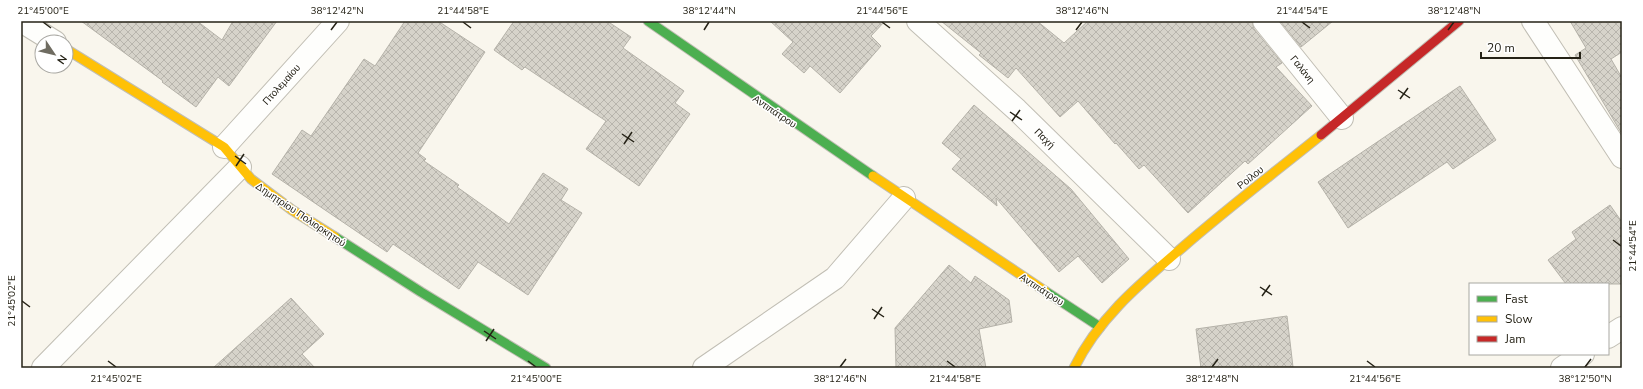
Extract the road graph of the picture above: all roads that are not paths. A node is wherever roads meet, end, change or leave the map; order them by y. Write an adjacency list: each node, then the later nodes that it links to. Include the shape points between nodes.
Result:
1 (21, 21): 8 (street)
2 (338, 21): 11 (street, Πτολεμαίου)
3 (648, 21): 14 (street, Αντιπάτρου)
4 (918, 21): 15 (street, Παχή, via 1017,110)
5 (1264, 21): 10 (street, Γαλάνη)
6 (1459, 21): 10 (street, Ροίλου)
7 (1533, 21): 12 (street)
8 (42, 34)
9 (74, 54): 11 (street, Δημητρίου Πολιορκητού)
10 (1342, 118): 15 (street, Ροίλου, via 1217,217)
11 (224, 146): 13 (street, Δημητρίου Πολιορκητού)
12 (1622, 157)
13 (240, 167): 20 (street); 21 (street, Δημητρίου Πολιορκητού, via 251,179 292,210)
14 (904, 198): 16 (street, Αντιπάτρου); 22 (street, via 835,278)
15 (1169, 259): 16 (street, Ροίλου, via 1128,296)
16 (1100, 327): 23 (street, Ροίλου)
17 (1622, 328): 18 (street)
18 (1609, 336)
19 (1582, 355): 24 (street)
20 (44, 368)
21 (546, 368)
22 (704, 368)
23 (1074, 368)
24 (1562, 368)

